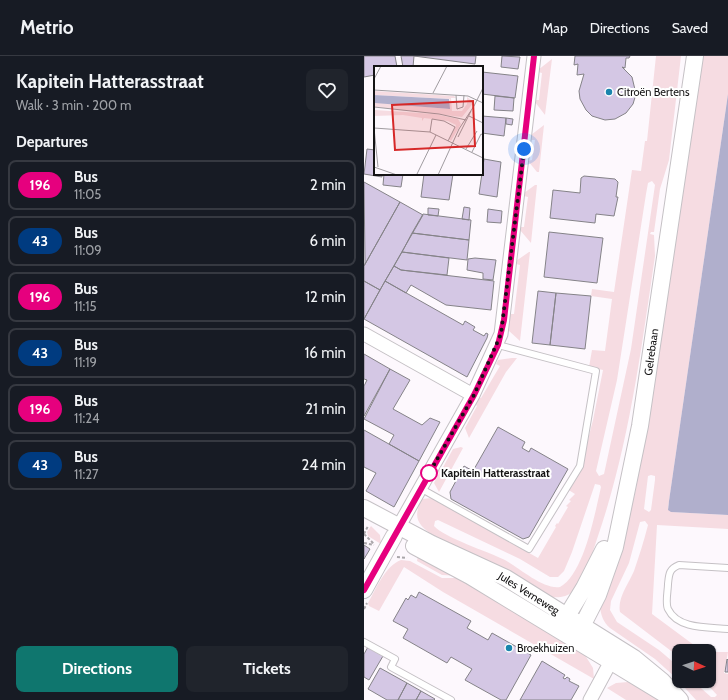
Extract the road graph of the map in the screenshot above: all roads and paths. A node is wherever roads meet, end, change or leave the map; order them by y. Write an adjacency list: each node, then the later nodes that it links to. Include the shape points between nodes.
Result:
1 (534, 56): 5 (street, via 504,320)
2 (684, 56): 15 (street, Gelrebaan, via 677,130 621,486 606,545)
3 (695, 56): 17 (street, Gelrebaan, via 640,426 615,547 598,594)
4 (364, 334): 6 (street)
5 (498, 345): 6 (street); 7 (lane, via 596,371 580,466 529,549)
6 (474, 395): 7 (street)
7 (420, 488): 10 (street)
8 (364, 508): 10 (street, Jules Verneweg)
9 (364, 517): 10 (street, Jules Verneweg)
10 (397, 531): 14 (street); 15 (street, Jules Verneweg, via 496,572)
11 (364, 543): 12 (path)
12 (375, 545)
13 (728, 568): 16 (lane, via 679,565 673,567 669,572 667,606 672,615 691,626)
14 (364, 590)
15 (563, 623): 17 (street, Jules Verneweg)
16 (728, 629)
17 (578, 633): 19 (street, Jules Verneweg); 23 (street, Jules Verneweg, via 634,658)
18 (365, 643): 20 (lane, via 395,659 391,667)
19 (610, 663): 21 (street); 22 (street, Jules Verneweg)
20 (451, 700)
21 (590, 700)
22 (674, 700)
23 (680, 700)

